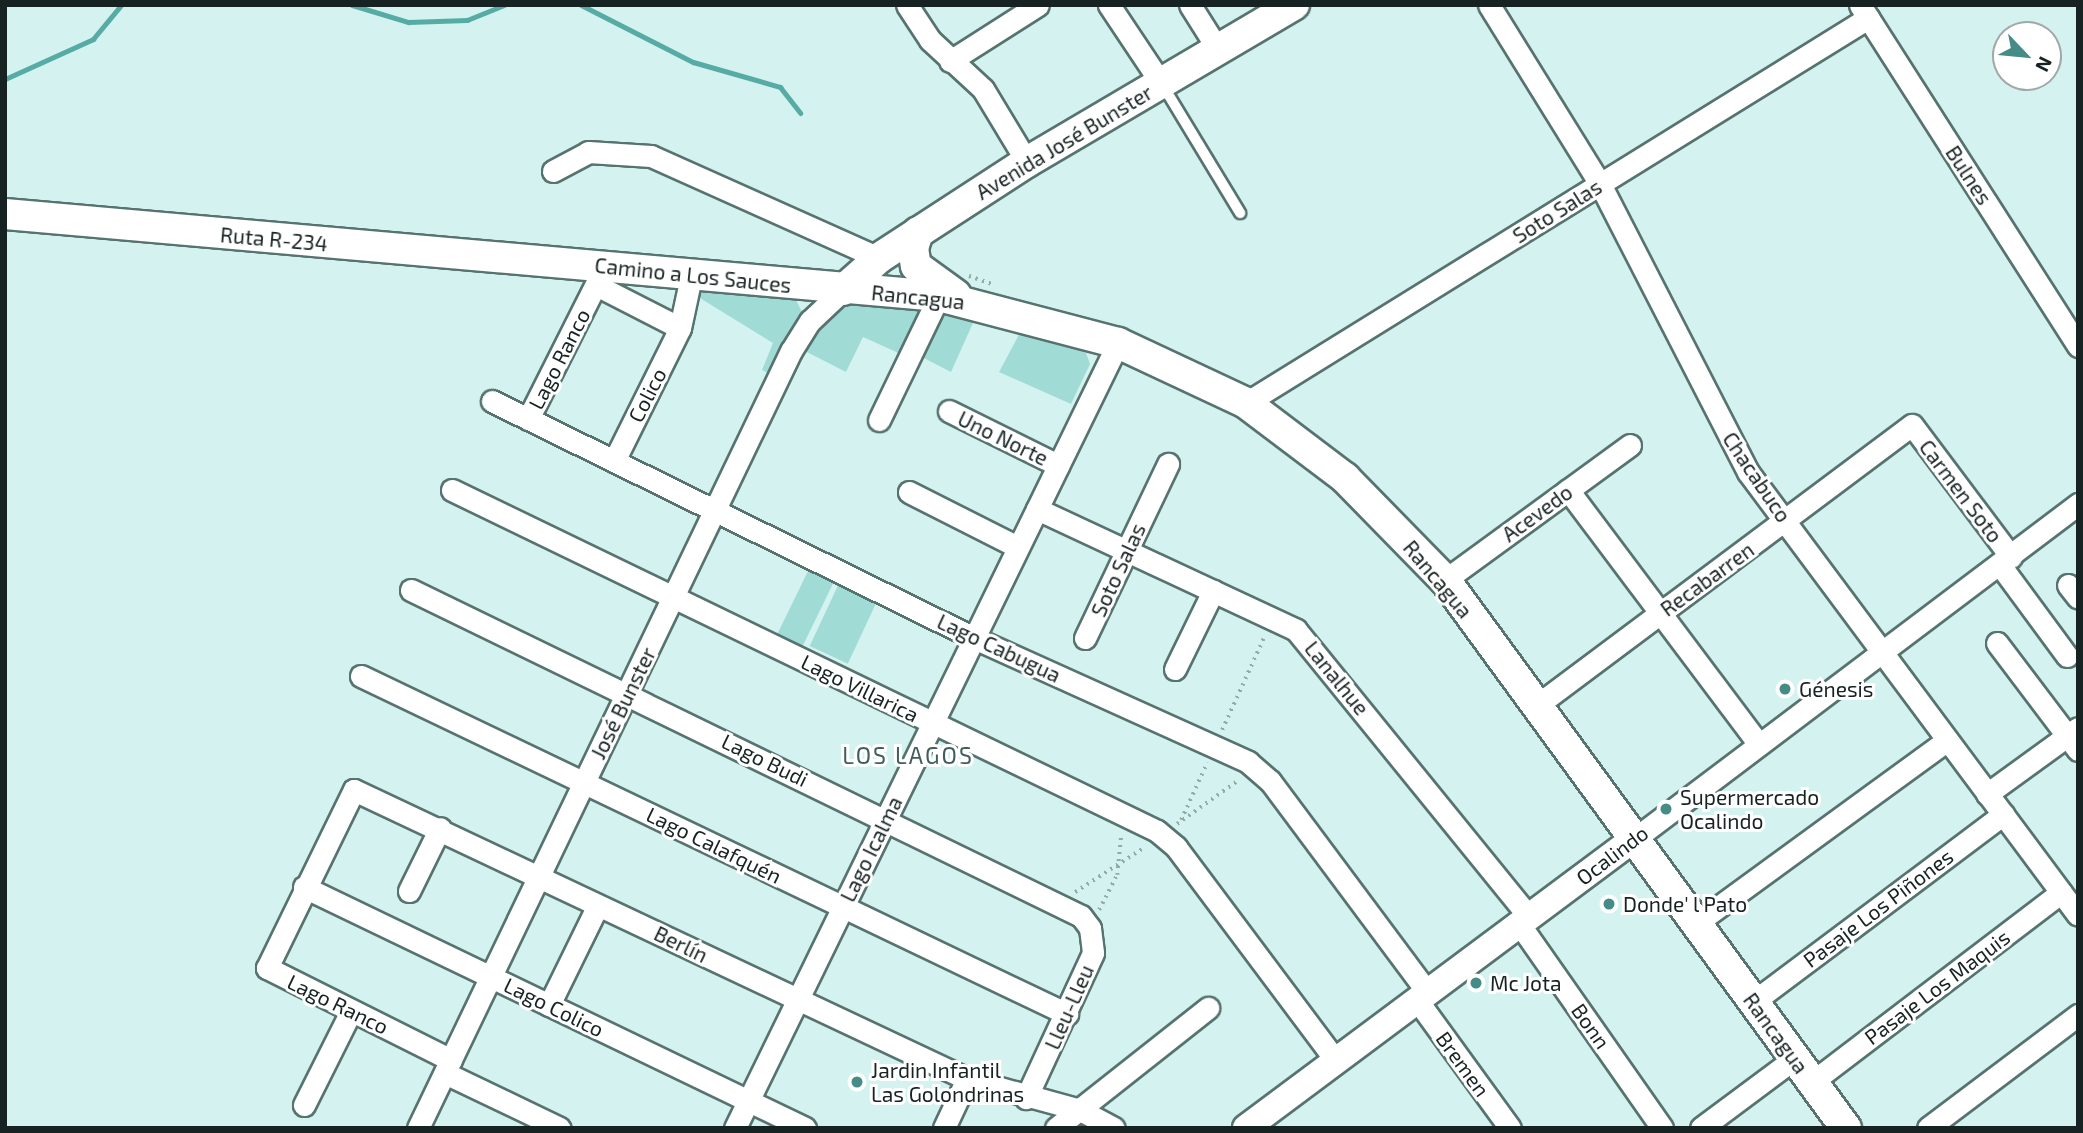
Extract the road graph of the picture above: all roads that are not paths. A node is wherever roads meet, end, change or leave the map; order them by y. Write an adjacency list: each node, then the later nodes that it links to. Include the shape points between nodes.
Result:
1 (907, 5): 9 (street)
2 (1038, 5): 9 (street)
3 (1109, 5): 10 (street)
4 (1190, 5): 8 (street)
5 (1294, 5): 8 (main road, Avenida José Bunster)
6 (1489, 5): 13 (street, Chacabuco)
7 (1864, 12): 13 (street, Soto Salas); 25 (street, Bulnes)
8 (1219, 51): 10 (main road, Avenida José Bunster)
9 (950, 61): 11 (street, via 984,89)
10 (1161, 83): 11 (main road, Avenida José Bunster); 14 (lane)
11 (1027, 162): 16 (main road, Avenida José Bunster)
12 (553, 171): 17 (street, Rancagua, via 588,152 651,156)
13 (1601, 184): 27 (street, Soto Salas); 42 (street, Chacabuco, via 1717,418)
14 (1240, 213)
15 (5, 214): 18 (main road, Ruta R-234)
16 (918, 232): 17 (main road, Avenida José Bunster); 21 (main road, via 913,248 916,266 934,284)
17 (879, 258): 22 (main road, Avenida José Bunster)
18 (542, 261): 20 (main road, Camino a Los Sauces)
19 (692, 272): 20 (main road, Camino a Los Sauces); 22 (main road, Camino a Los Sauces); 23 (street, Colico)
20 (598, 284): 23 (street); 29 (street, Lago Ranco)
21 (954, 289): 22 (main road, Rancagua); 24 (main road, Rancagua); 30 (street)
22 (843, 290): 41 (street, José Bunster, via 800,336)
23 (680, 328): 33 (street, Colico)
24 (1118, 343): 27 (main road, Rancagua); 35 (street, Lago Icalma)
25 (2078, 346)
26 (492, 401): 29 (street, Lago Cabugua)
27 (1247, 403): 46 (main road, Rancagua, via 1345,478)
28 (949, 411): 35 (street, Uno Norte)
29 (528, 419): 33 (street, Lago Cabugua)
30 (879, 421)
31 (1912, 425): 42 (street, Recabarren); 45 (street, Carmen Soto)
32 (1630, 446): 37 (street, Acevedo)
33 (614, 461): 41 (street, Lago Cabugua)
34 (1168, 464): 44 (street, Soto Salas)
35 (1058, 466): 40 (street, Lago Icalma)
36 (452, 490): 49 (street, Lago Villarica)
37 (1568, 490): 46 (street, Acevedo); 50 (street)
38 (909, 492): 43 (street)
39 (2078, 504): 45 (street, Ocalindo)
40 (1037, 509): 43 (street, Lago Icalma); 44 (street, Lanalhue)
41 (715, 511): 49 (street, José Bunster); 51 (street, Lago Cabugua)
42 (1786, 520): 50 (street, Recabarren); 54 (street, Chacabuco)
43 (1018, 547): 51 (street, Lago Icalma)
44 (1126, 551): 48 (street, Lanalhue); 52 (street, Soto Salas)
45 (2005, 561): 54 (street, Ocalindo); 55 (street, Carmen Soto)
46 (1445, 580): 59 (main road, Rancagua)
47 (411, 590): 58 (street, Lago Budi)
48 (1213, 591): 56 (street); 77 (street, Lanalhue, via 1308,640)
49 (674, 596): 58 (street, José Bunster); 60 (street, Lago Villarica)
50 (1661, 613): 59 (street, Recabarren); 63 (street)
51 (974, 638): 60 (street, Lago Icalma); 81 (street, Lago Cabugua, via 1255,768)
52 (1085, 638)
53 (1997, 643): 61 (street)
54 (1883, 654): 62 (street, Chacabuco); 63 (street, Ocalindo)
55 (2067, 656)
56 (1175, 669)
57 (361, 676): 64 (street, Lago Calafquén)
58 (627, 694): 64 (street, José Bunster); 67 (street, Lago Budi)
59 (1536, 706): 69 (main road, Rancagua)
60 (932, 723): 67 (street, Lago Icalma); 90 (street, Lago Villarica, via 1162,834)
61 (2074, 738): 65 (street)
62 (1947, 740): 65 (street, Chacabuco); 78 (street)
63 (1759, 744): 69 (street, Ocalindo)
64 (585, 783): 70 (street, José Bunster); 75 (street, Lago Calafquén)
65 (1987, 794): 66 (street, Chacabuco)
66 (2003, 814): 73 (street, Chacabuco); 83 (street, Pasaje Los Piñones)
67 (886, 818): 75 (street, Lago Icalma); 79 (street, Lago Budi, via 1061,901 1090,928)
68 (440, 828): 70 (street, Berlín); 71 (street, Berlín, via 354,790); 72 (street)
69 (1633, 840): 77 (street, Ocalindo); 78 (main road, Rancagua)
70 (539, 876): 74 (street, Berlín); 80 (street, José Bunster)
71 (304, 887): 80 (street, Lago Colico); 86 (street, Lago Ranco, via 267,968)
72 (409, 891)
73 (2061, 892): 76 (street, Chacabuco); 93 (street, Pasaje Los Maquis)
74 (598, 905): 82 (street, Berlín); 84 (street)
75 (843, 906): 82 (street, Lago Icalma); 87 (street, Lago Calafquén)
76 (2078, 915)
77 (1524, 921): 81 (street, Ocalindo); 107 (street, Bonn)
78 (1696, 924): 83 (main road, Rancagua)
79 (1093, 953): 87 (street, Lleu-Lleu)
80 (491, 976): 84 (street, Lago Colico); 91 (street, José Bunster)
81 (1422, 996): 90 (street, Ocalindo); 98 (street, Bremen)
82 (797, 1000): 92 (street, Berlín); 95 (street, Lago Icalma)
83 (1753, 1002): 89 (main road, Rancagua)
84 (549, 1005): 95 (street, Lago Colico)
85 (1208, 1008): 97 (street)
86 (351, 1011): 91 (street, Lago Ranco); 96 (street)
87 (1067, 1014): 94 (street, Lleu-Lleu)
88 (2078, 1015): 110 (street)
89 (1795, 1058): 93 (main road, Rancagua); 108 (street)
90 (1336, 1060): 106 (street, Ocalindo)
91 (448, 1066): 99 (street, José Bunster); 100 (street, Lago Ranco)
92 (967, 1079): 94 (street, Berlín); 103 (street)
93 (1812, 1082): 109 (main road, Rancagua)
94 (1026, 1098): 97 (street, Berlín)
95 (748, 1100): 101 (street, Lago Icalma); 102 (street, Lago Colico)
96 (304, 1105)
97 (1080, 1110): 104 (street); 105 (street, Berlín)
98 (1502, 1125)
99 (418, 1128)
100 (560, 1128)
101 (735, 1128)
102 (805, 1128)
103 (944, 1128)
104 (1056, 1128)
105 (1114, 1128)
106 (1246, 1128)
107 (1662, 1128)
108 (1702, 1128)
109 (1846, 1128)
110 (1928, 1128)

